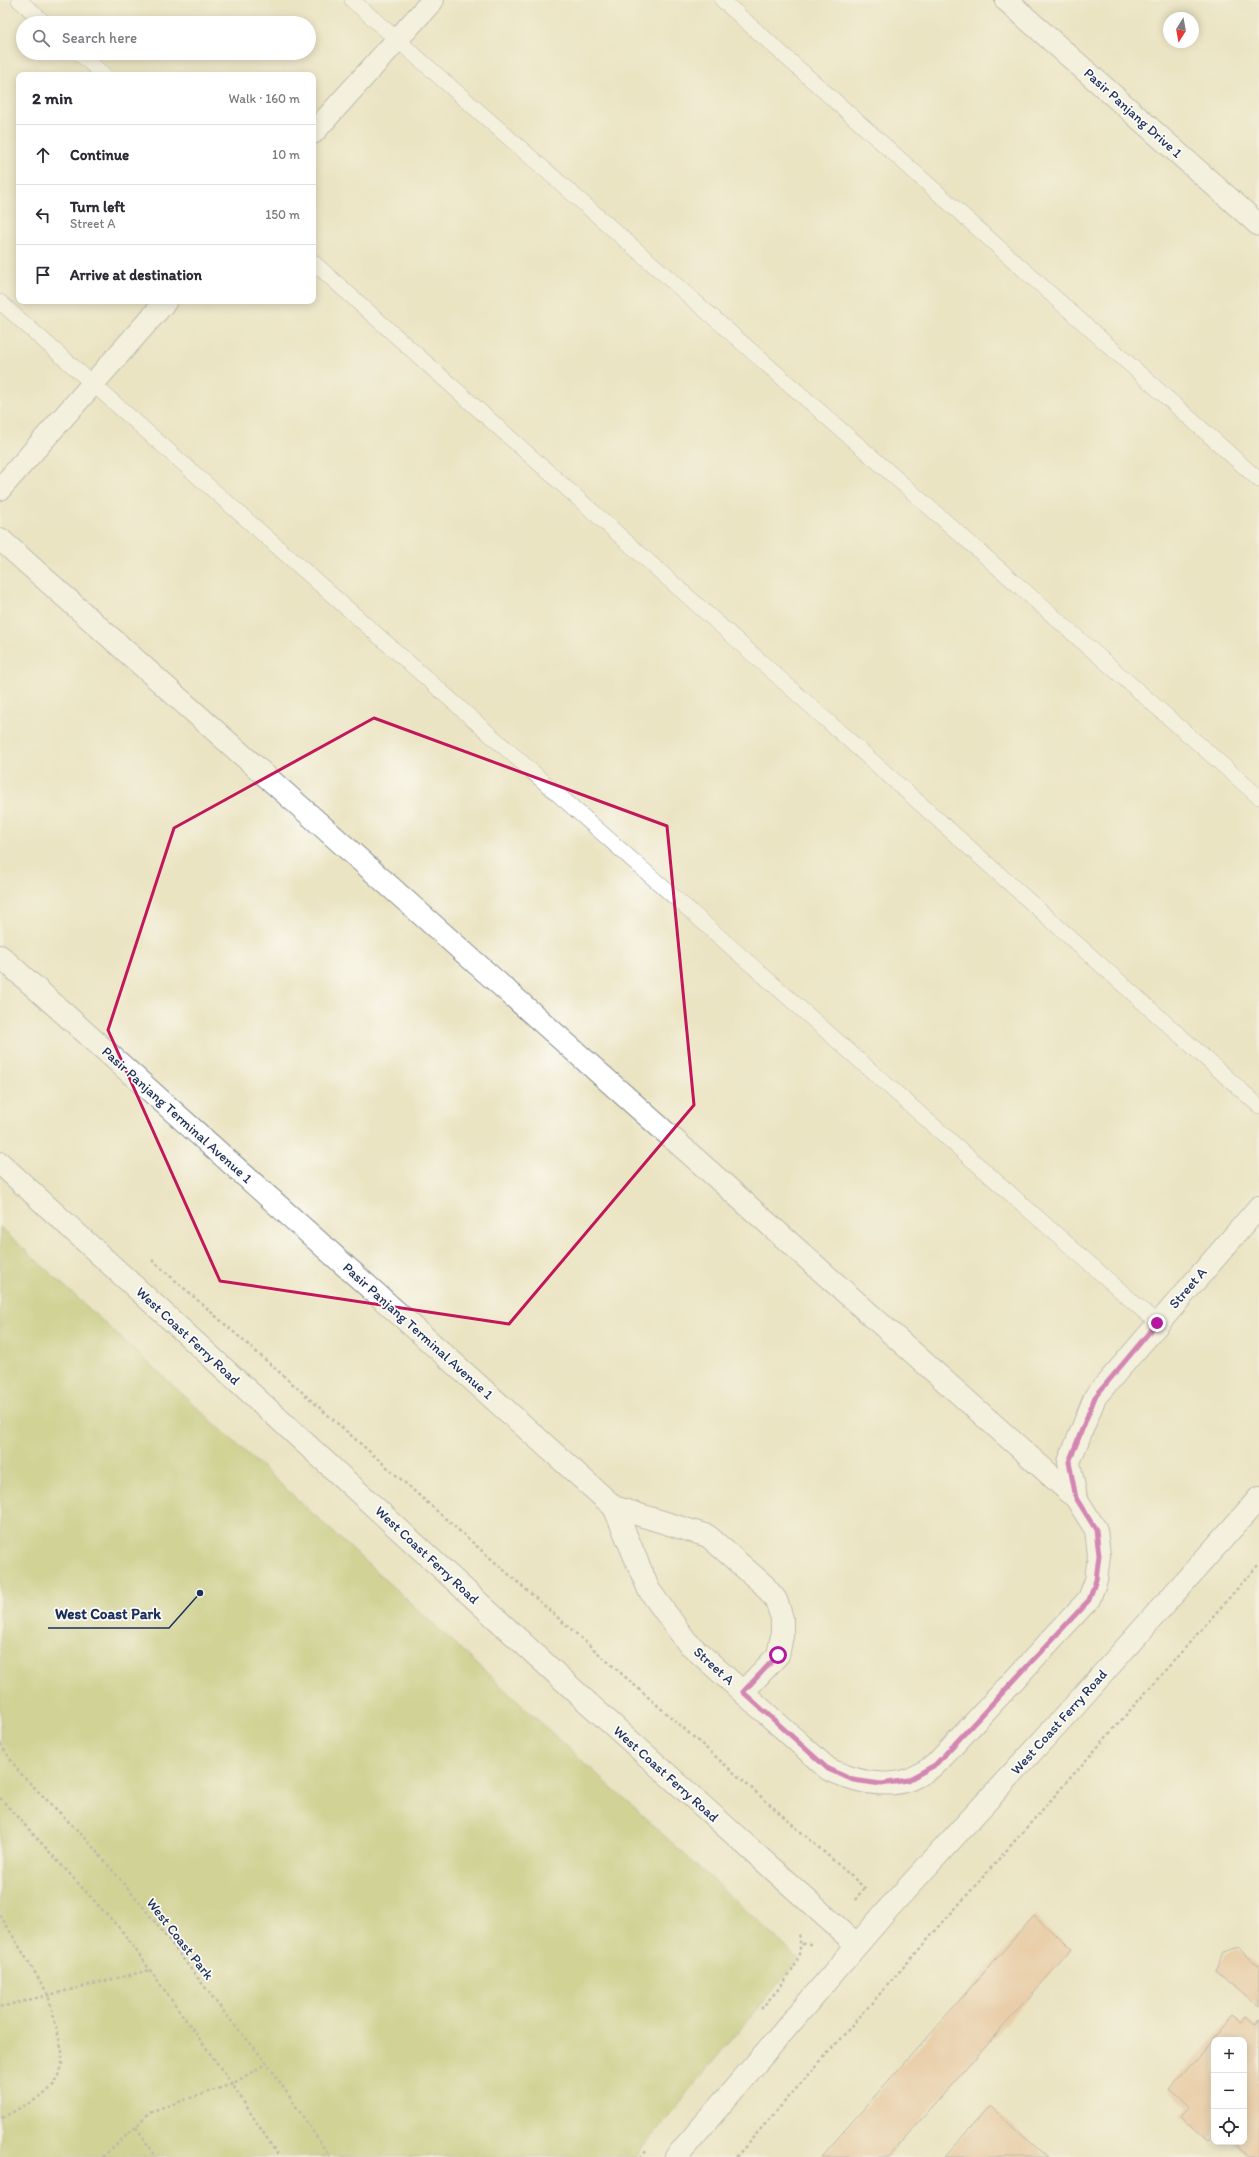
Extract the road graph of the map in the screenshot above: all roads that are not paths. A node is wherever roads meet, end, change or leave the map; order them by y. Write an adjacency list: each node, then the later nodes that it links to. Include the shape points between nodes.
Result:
1 (19, 0): 6 (lane)
2 (352, 0): 7 (lane)
3 (433, 0): 7 (street)
4 (722, 0): 16 (lane)
5 (1006, 0): 11 (street, Pasir Panjang Drive 1)
6 (37, 16)
7 (396, 40): 10 (street); 19 (lane)
8 (87, 60): 9 (lane)
9 (101, 72)
10 (316, 131)
11 (1259, 226)
12 (316, 265): 21 (lane)
13 (0, 302): 15 (lane)
14 (163, 304): 15 (street)
15 (93, 386): 17 (street); 24 (lane)
16 (1259, 480)
17 (0, 489)
18 (0, 539): 25 (street)
19 (1259, 797)
20 (0, 956): 27 (street, Pasir Panjang Terminal Avenue 1)
21 (1259, 1106)
22 (0, 1163): 29 (street, West Coast Ferry Road, via 587,1702)
23 (1259, 1207): 24 (street, Street A)
24 (1157, 1323): 25 (street, Street A, via 1095,1397 1069,1462)
25 (1076, 1498): 28 (street, Street A, via 1096,1530 1099,1555 1096,1580 1089,1600 935,1765 908,1780 881,1784 853,1780 828,1769)
26 (1259, 1498): 29 (street, West Coast Ferry Road)
27 (614, 1507): 28 (street, Street A, via 649,1590 687,1642); 28 (street, Pasir Panjang Terminal Avenue 1, via 708,1536 776,1600 782,1624 778,1655)
28 (743, 1692)
29 (857, 1945): 30 (street, West Coast Ferry Road)
30 (676, 2157)

